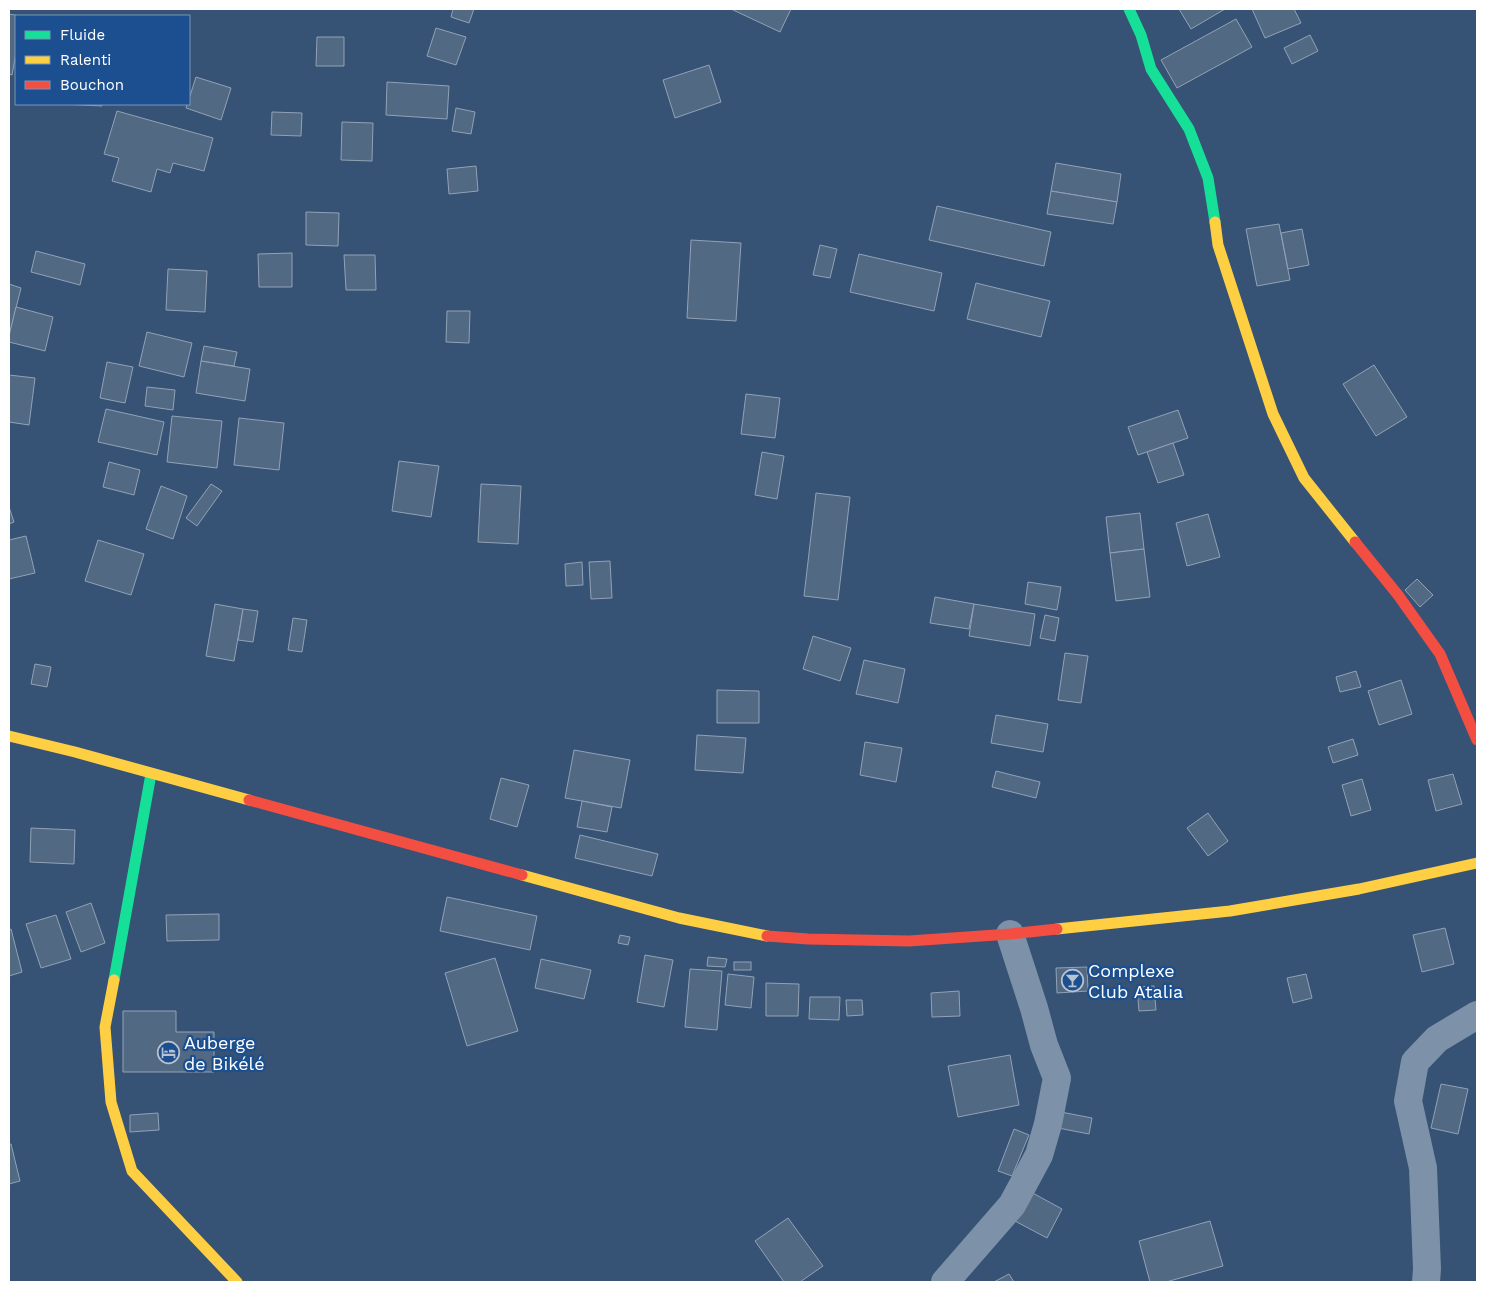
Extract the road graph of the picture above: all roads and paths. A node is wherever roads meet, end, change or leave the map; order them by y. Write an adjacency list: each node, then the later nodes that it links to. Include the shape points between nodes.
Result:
1 (1129, 9): 3 (street, via 1151,69 1189,129 1208,178 1218,246 1273,414 1304,478 1398,595 1440,654)
2 (9, 736): 4 (street)
3 (1477, 740)
4 (151, 774): 6 (street, via 670,916 763,936 909,942); 8 (street, via 105,1027 112,1102 132,1172)
5 (1477, 863): 6 (street, via 1359,889 1230,911)
6 (1010, 934): 9 (street, via 1057,1078 1052,1106 1039,1155 1012,1205)
7 (1477, 1015): 10 (street, via 1437,1039 1415,1062 1408,1101 1423,1168)
8 (237, 1282)
9 (945, 1282)
10 (1426, 1282)

